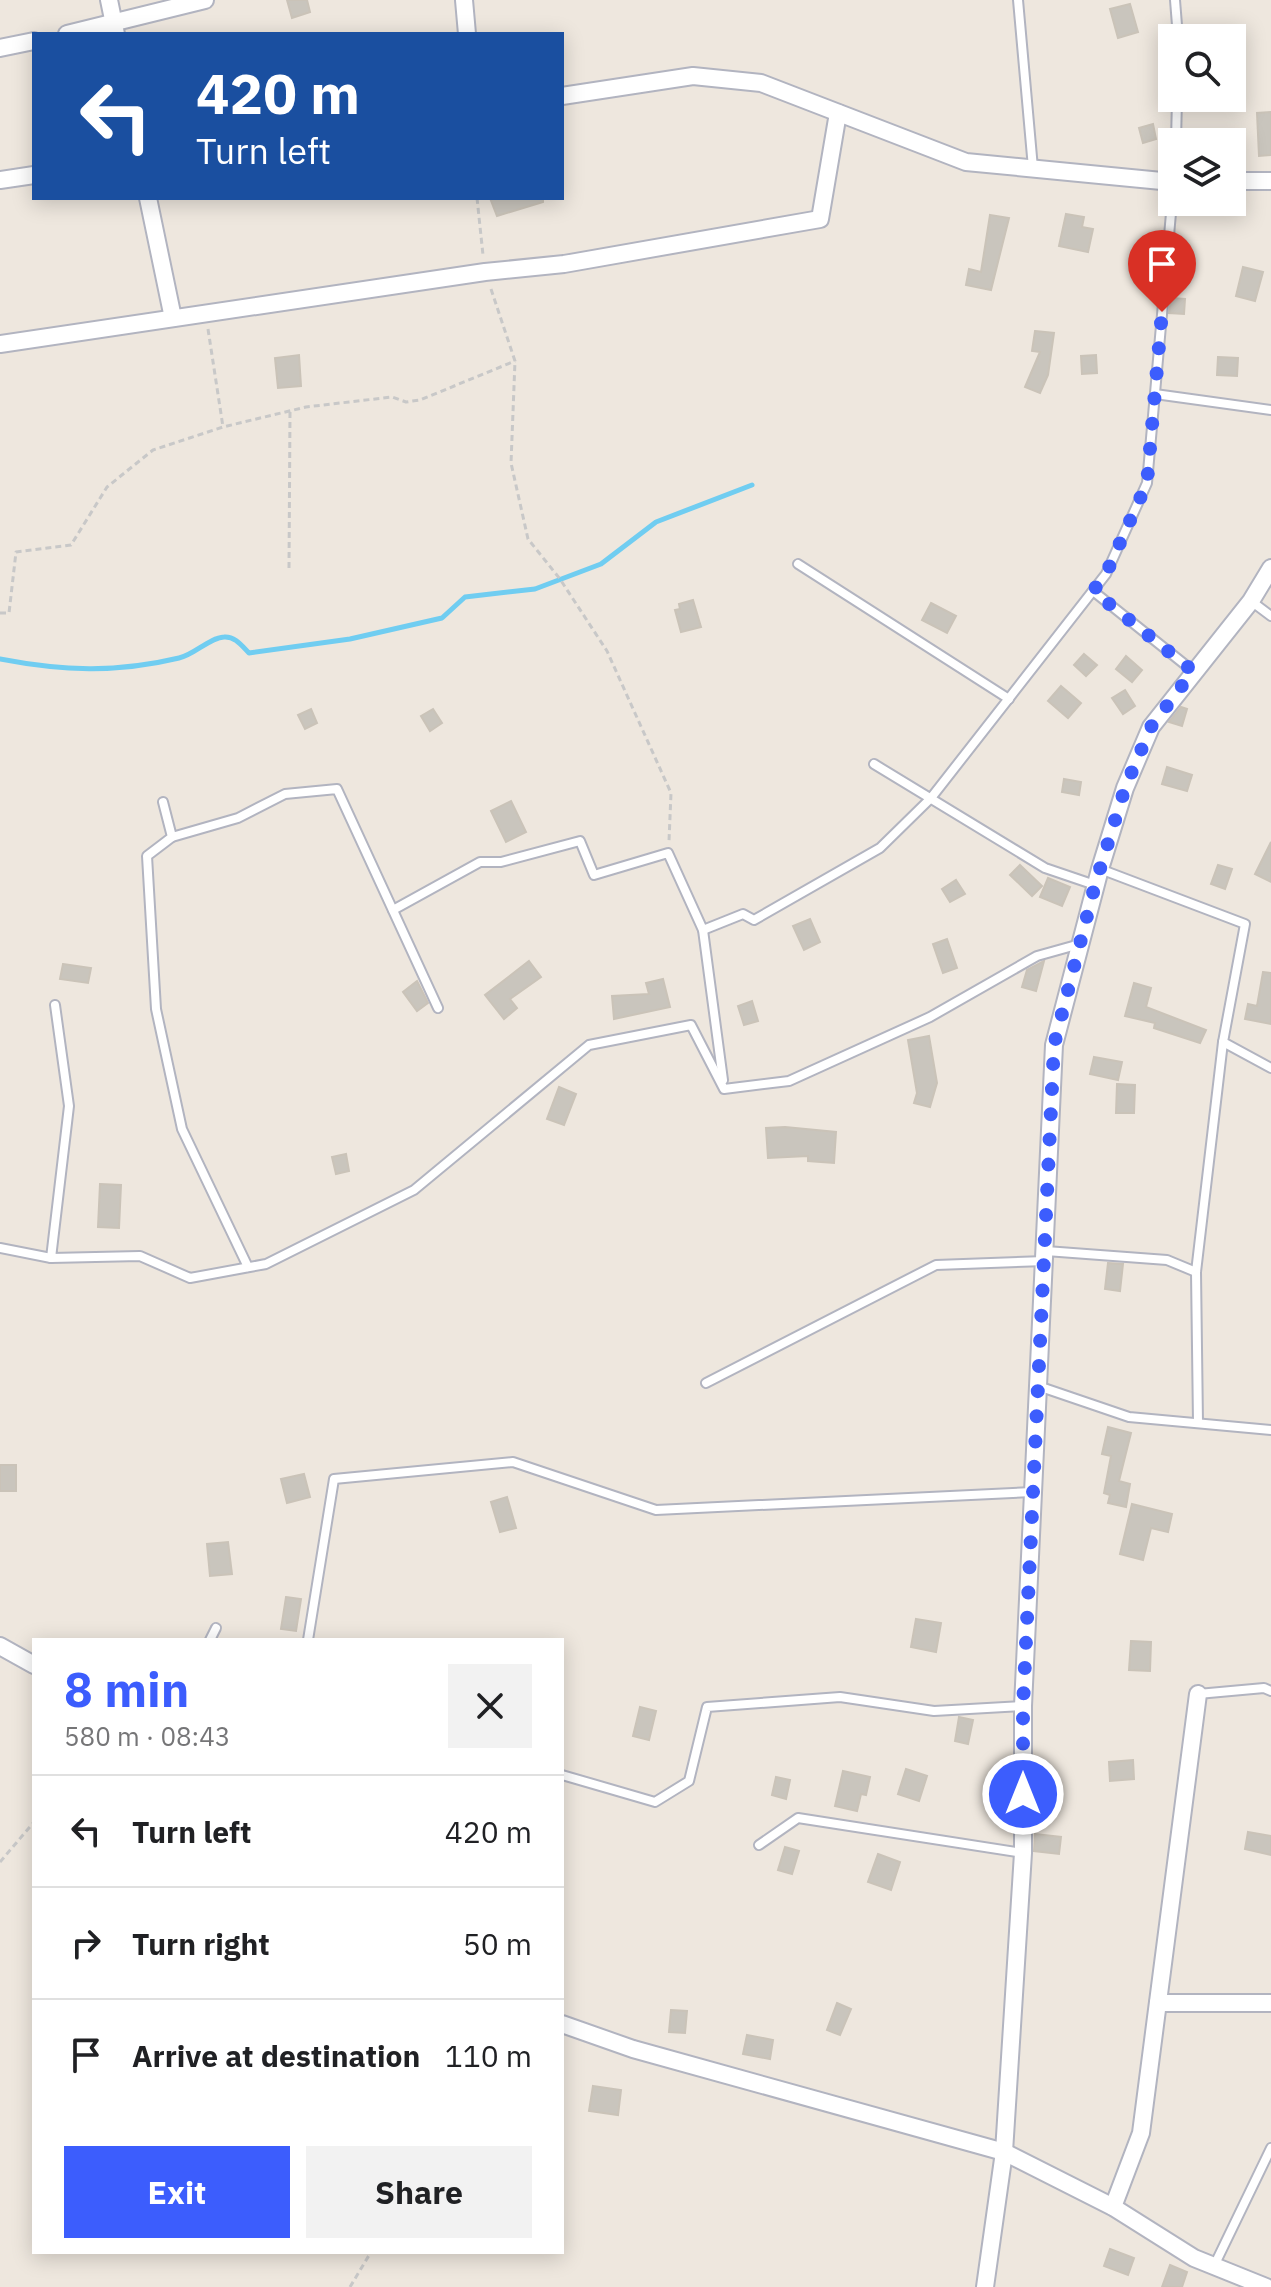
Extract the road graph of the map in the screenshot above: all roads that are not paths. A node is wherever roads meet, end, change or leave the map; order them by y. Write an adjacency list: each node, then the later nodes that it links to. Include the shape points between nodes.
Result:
1 (109, 0): 7 (street)
2 (205, 0): 7 (street)
3 (464, 0): 9 (street)
4 (1018, 0): 14 (lane)
5 (1175, 0): 6 (lane)
6 (1177, 24)
7 (115, 29): 8 (street)
8 (86, 32)
9 (467, 32)
10 (32, 41): 11 (street)
11 (0, 48)
12 (564, 96): 13 (street, via 693,76 761,83)
13 (838, 113): 14 (street, via 966,162); 22 (street, via 820,219 564,264)
14 (1033, 168): 17 (street)
15 (32, 175): 16 (street)
16 (0, 180)
17 (1158, 181)
18 (1246, 181): 19 (street)
19 (1271, 181)
20 (148, 200): 22 (street)
21 (1171, 216): 24 (lane)
22 (173, 318): 23 (street)
23 (0, 344)
24 (1155, 394): 25 (lane); 28 (lane, via 1147,483 1106,574)
25 (1271, 410)
26 (798, 564): 32 (lane)
27 (1271, 568): 29 (street)
28 (1093, 591): 31 (lane); 32 (lane)
29 (1251, 601): 30 (lane); 31 (street)
30 (1271, 616)
31 (1193, 671): 37 (street, via 1151,727)
32 (1009, 699): 34 (lane)
33 (874, 764): 34 (lane)
34 (931, 798): 37 (lane, via 1045,868); 39 (lane, via 880,848 754,920 743,914)
35 (163, 802): 36 (lane)
36 (172, 837): 38 (lane, via 238,818 285,794 337,789); 49 (lane, via 147,856 156,1009 182,1129)
37 (1097, 877): 40 (street); 43 (lane, via 1245,924)
38 (393, 910): 39 (lane, via 480,862 501,862 580,841 594,875 668,853); 42 (lane)
39 (703, 930): 45 (lane)
40 (1080, 944): 45 (lane, via 1037,956 930,1017 789,1081); 47 (street, via 1054,1045)
41 (55, 1005): 48 (lane, via 69,1106)
42 (438, 1008)
43 (1223, 1042): 44 (lane); 50 (lane)
44 (1271, 1068)
45 (724, 1089): 49 (lane, via 691,1025 589,1045 414,1190 266,1264)
46 (0, 1248): 48 (lane)
47 (1046, 1256): 50 (lane, via 1167,1260); 51 (lane, via 936,1265); 52 (street)
48 (51, 1258): 49 (lane, via 140,1256 190,1278)
49 (248, 1267)
50 (1196, 1272): 53 (lane)
51 (706, 1383)
52 (1037, 1386): 53 (lane, via 1129,1417); 55 (street)
53 (1198, 1423): 54 (lane)
54 (1271, 1430)
55 (1033, 1492): 58 (lane, via 656,1510 513,1462 334,1479); 63 (street)
56 (216, 1628): 57 (lane)
57 (211, 1638)
58 (308, 1638)
59 (2, 1651): 60 (street)
60 (32, 1664)
61 (1271, 1691): 62 (lane)
62 (1198, 1694): 67 (street)
63 (1023, 1706): 64 (lane, via 934,1711 840,1697 707,1707 689,1781 655,1802); 66 (street)
64 (564, 1776)
65 (759, 1845): 66 (lane, via 798,1818)
66 (1023, 1853): 71 (street)
67 (1158, 2003): 68 (street); 72 (street, via 1141,2133)
68 (1271, 2003)
69 (564, 2025): 71 (street, via 633,2049)
70 (1271, 2148): 73 (lane)
71 (1004, 2152): 72 (street); 75 (street)
72 (1113, 2207): 73 (street)
73 (1214, 2266): 74 (street)
74 (1263, 2286)
75 (985, 2287)

